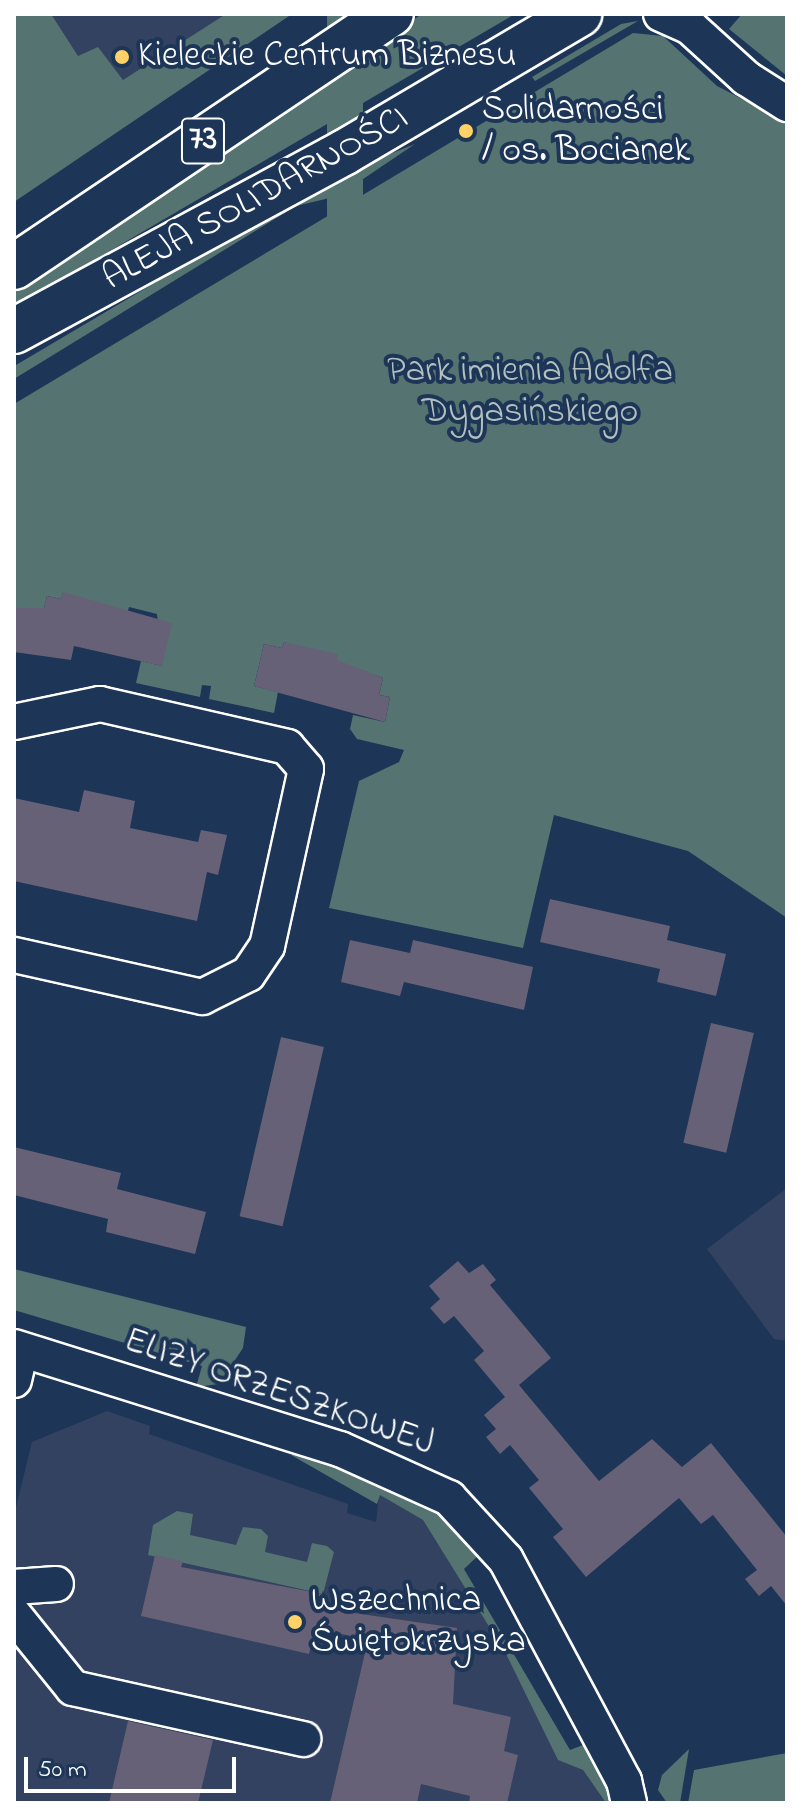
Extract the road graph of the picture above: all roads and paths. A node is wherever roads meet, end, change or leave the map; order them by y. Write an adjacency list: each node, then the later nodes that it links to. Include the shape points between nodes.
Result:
1 (391, 14): 5 (main road, ALEJA SOLIDARNOŚCI / 73)
2 (579, 14): 6 (main road, ALEJA SOLIDARNOŚCI / 73)
3 (680, 18): 4 (street, via 746,78)
4 (787, 104)
5 (14, 267)
6 (118, 276): 7 (main road, ALEJA SOLIDARNOŚCI / 73); 8 (main road)
7 (14, 331)
8 (14, 353)
9 (14, 722): 10 (street, via 100,704 287,747 306,769 267,946 248,974 202,997)
10 (14, 955)
11 (16, 1359): 16 (street, ELIZY ORZESZKOWEJ, via 340,1449 449,1498 506,1560)
12 (56, 1584): 13 (street)
13 (14, 1587)
14 (14, 1615): 15 (street, via 73,1688)
15 (303, 1739)
16 (629, 1803)

